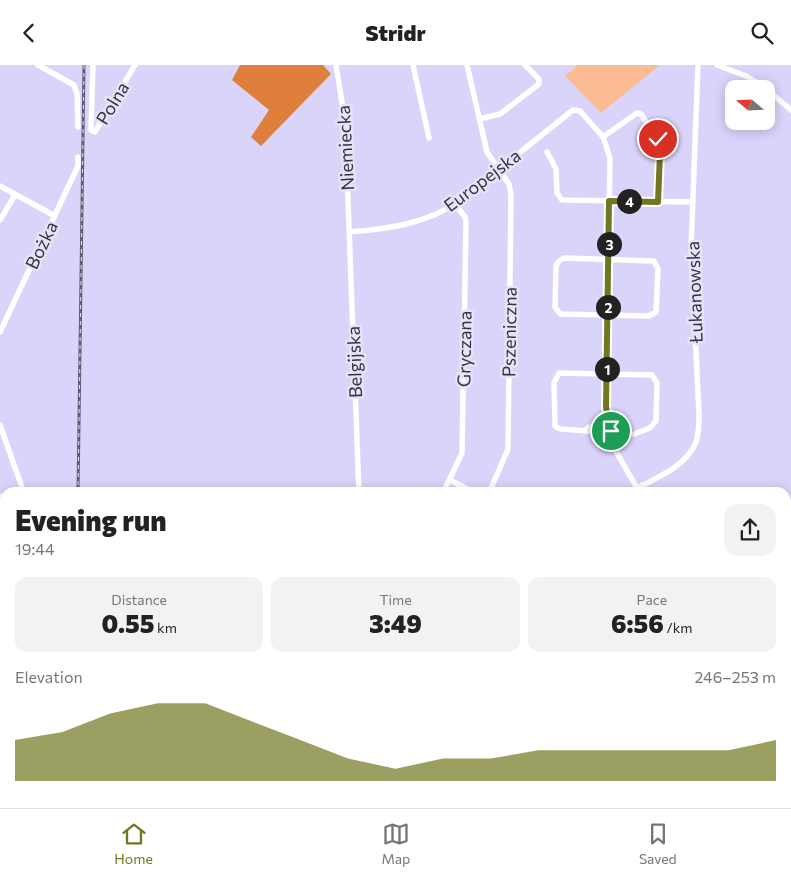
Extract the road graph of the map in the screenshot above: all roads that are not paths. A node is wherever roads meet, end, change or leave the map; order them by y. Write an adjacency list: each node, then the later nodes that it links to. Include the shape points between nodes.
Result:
1 (38, 65): 12 (street, via 74,85 78,94)
2 (93, 65): 3 (street, Polna, via 92,130 95,132)
3 (135, 65)
4 (336, 65): 26 (street, Niemiecka, via 344,104)
5 (413, 65): 14 (street)
6 (467, 65): 11 (street, Pszeniczna)
7 (525, 65): 11 (street, via 539,79 539,84 500,114)
8 (698, 65): 22 (street, Łukanowska)
9 (717, 65): 10 (street, via 746,76)
10 (791, 110)
11 (479, 119): 17 (street, Pszeniczna, via 487,152)
12 (78, 127)
13 (603, 137): 17 (street, Europejska, via 575,109); 20 (street, via 610,158); 21 (street, via 636,113 642,116 659,142)
14 (429, 139)
15 (547, 152): 20 (street, via 556,169 560,199)
16 (78, 157): 24 (street, Bożka, via 78,165)
17 (498, 171): 23 (street, Europejska); 40 (street, Pszeniczna, via 509,184 511,195 508,449)
18 (0, 186): 19 (street)
19 (15, 195): 24 (street); 25 (street)
20 (609, 201): 21 (street); 27 (street)
21 (658, 202): 22 (street)
22 (693, 202): 35 (street, Łukanowska, via 691,249 699,414 697,436 681,461)
23 (455, 204): 26 (street, Europejska, via 396,227); 34 (street, Gryczana, via 466,222 462,443 461,457)
24 (55, 216): 29 (street, Bożka)
25 (0, 220)
26 (349, 232): 37 (street, Belgijska)
27 (608, 259): 28 (street); 28 (street, via 650,259 656,262 658,269 658,308 655,314); 28 (street, via 564,258 559,261 555,307 564,315)
28 (608, 316): 30 (street)
29 (0, 332)
30 (607, 373): 32 (street); 32 (street, via 562,373 554,380 555,425 560,429); 33 (street, via 648,374 656,380 656,421 650,428)
31 (0, 426): 36 (street)
32 (605, 429): 35 (street)
33 (634, 434)
34 (450, 480): 38 (street, Gryczana); 39 (street)
35 (639, 486)
36 (22, 487)
37 (359, 487)
38 (446, 487)
39 (463, 487)
40 (492, 487)

